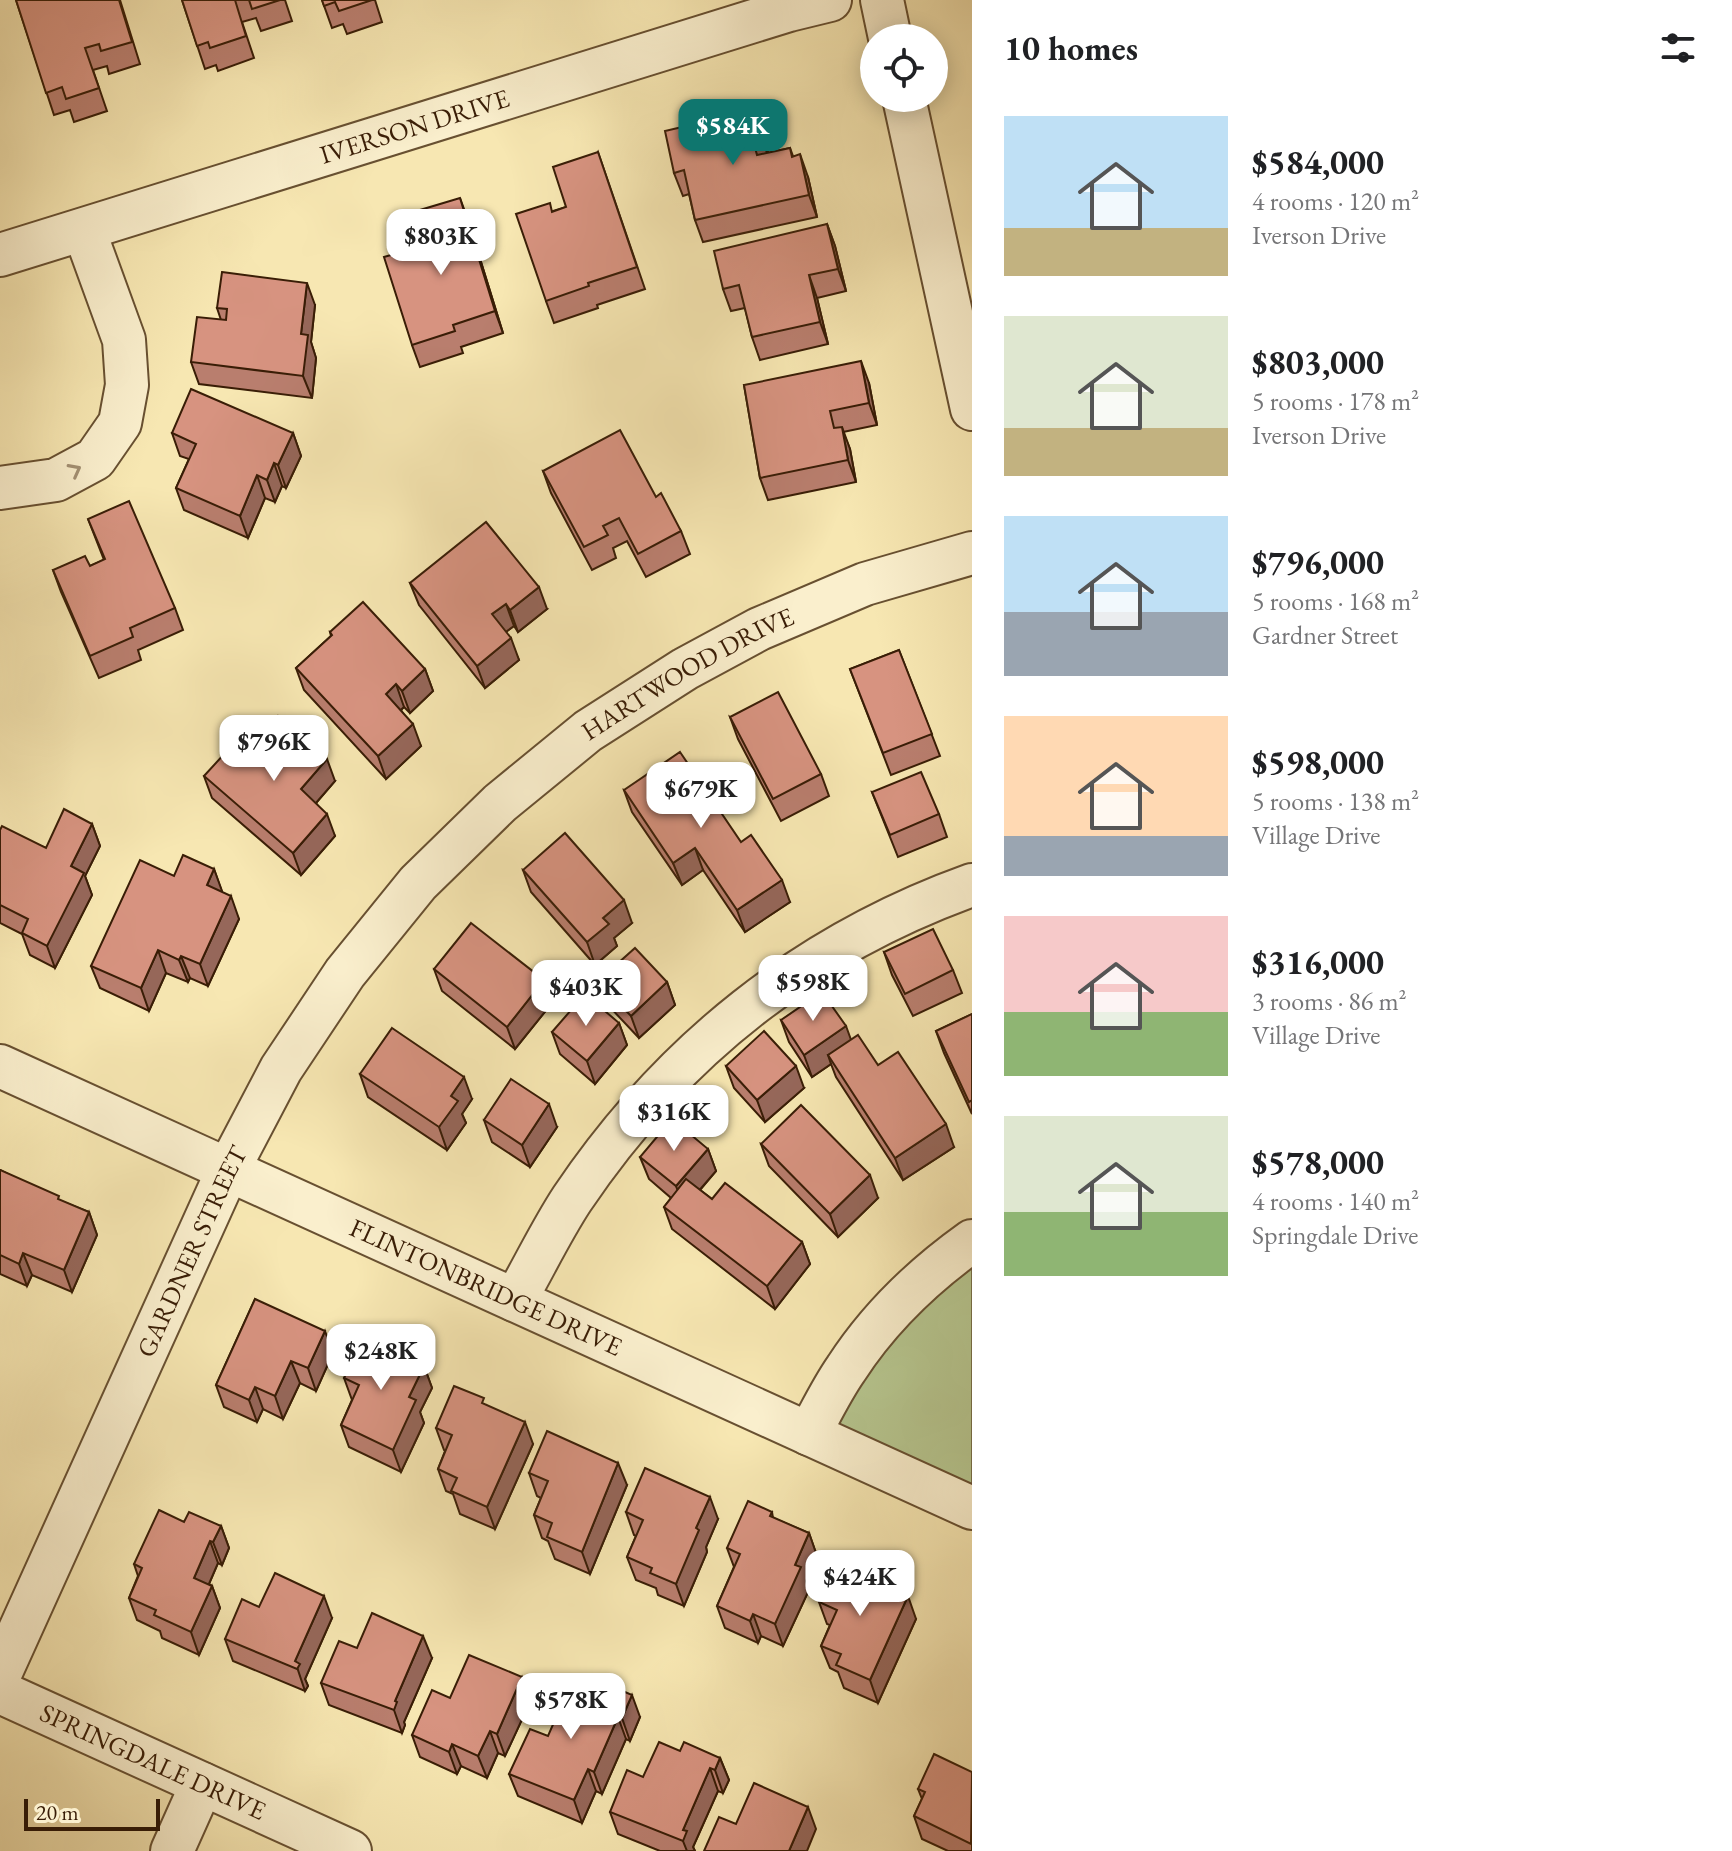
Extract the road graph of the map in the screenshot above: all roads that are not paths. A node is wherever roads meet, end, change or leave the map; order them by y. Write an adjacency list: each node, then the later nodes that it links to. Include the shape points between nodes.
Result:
1 (830, 0): 5 (street, IVERSON DRIVE)
2 (882, 0): 3 (street)
3 (887, 24)
4 (907, 112): 7 (street)
5 (84, 230): 6 (street, IVERSON DRIVE); 8 (street, one-way to 5, via 56,480 95,459 120,423 127,385 124,340)
6 (0, 255)
7 (972, 409)
8 (0, 488)
9 (972, 553): 10 (street, HARTWOOD DRIVE, via 865,584 759,629 685,669 588,731)
10 (440, 861): 13 (street, GARDNER STREET, via 345,973 281,1069)
11 (972, 885): 15 (street, via 924,902 838,945 759,998 692,1055 627,1125 571,1201)
12 (0, 1066): 13 (street, FLINTONBRIDGE DRIVE)
13 (228, 1170): 15 (street, FLINTONBRIDGE DRIVE); 18 (street, GARDNER STREET)
14 (972, 1241): 16 (street, via 886,1316 846,1369)
15 (515, 1300): 16 (street, FLINTONBRIDGE DRIVE)
16 (809, 1434): 17 (street, FLINTONBRIDGE DRIVE)
17 (972, 1508)
18 (0, 1674)
19 (0, 1692): 20 (street, SPRINGDALE DRIVE)
20 (202, 1784): 21 (street); 22 (street, SPRINGDALE DRIVE)
21 (172, 1851)
22 (350, 1851)

